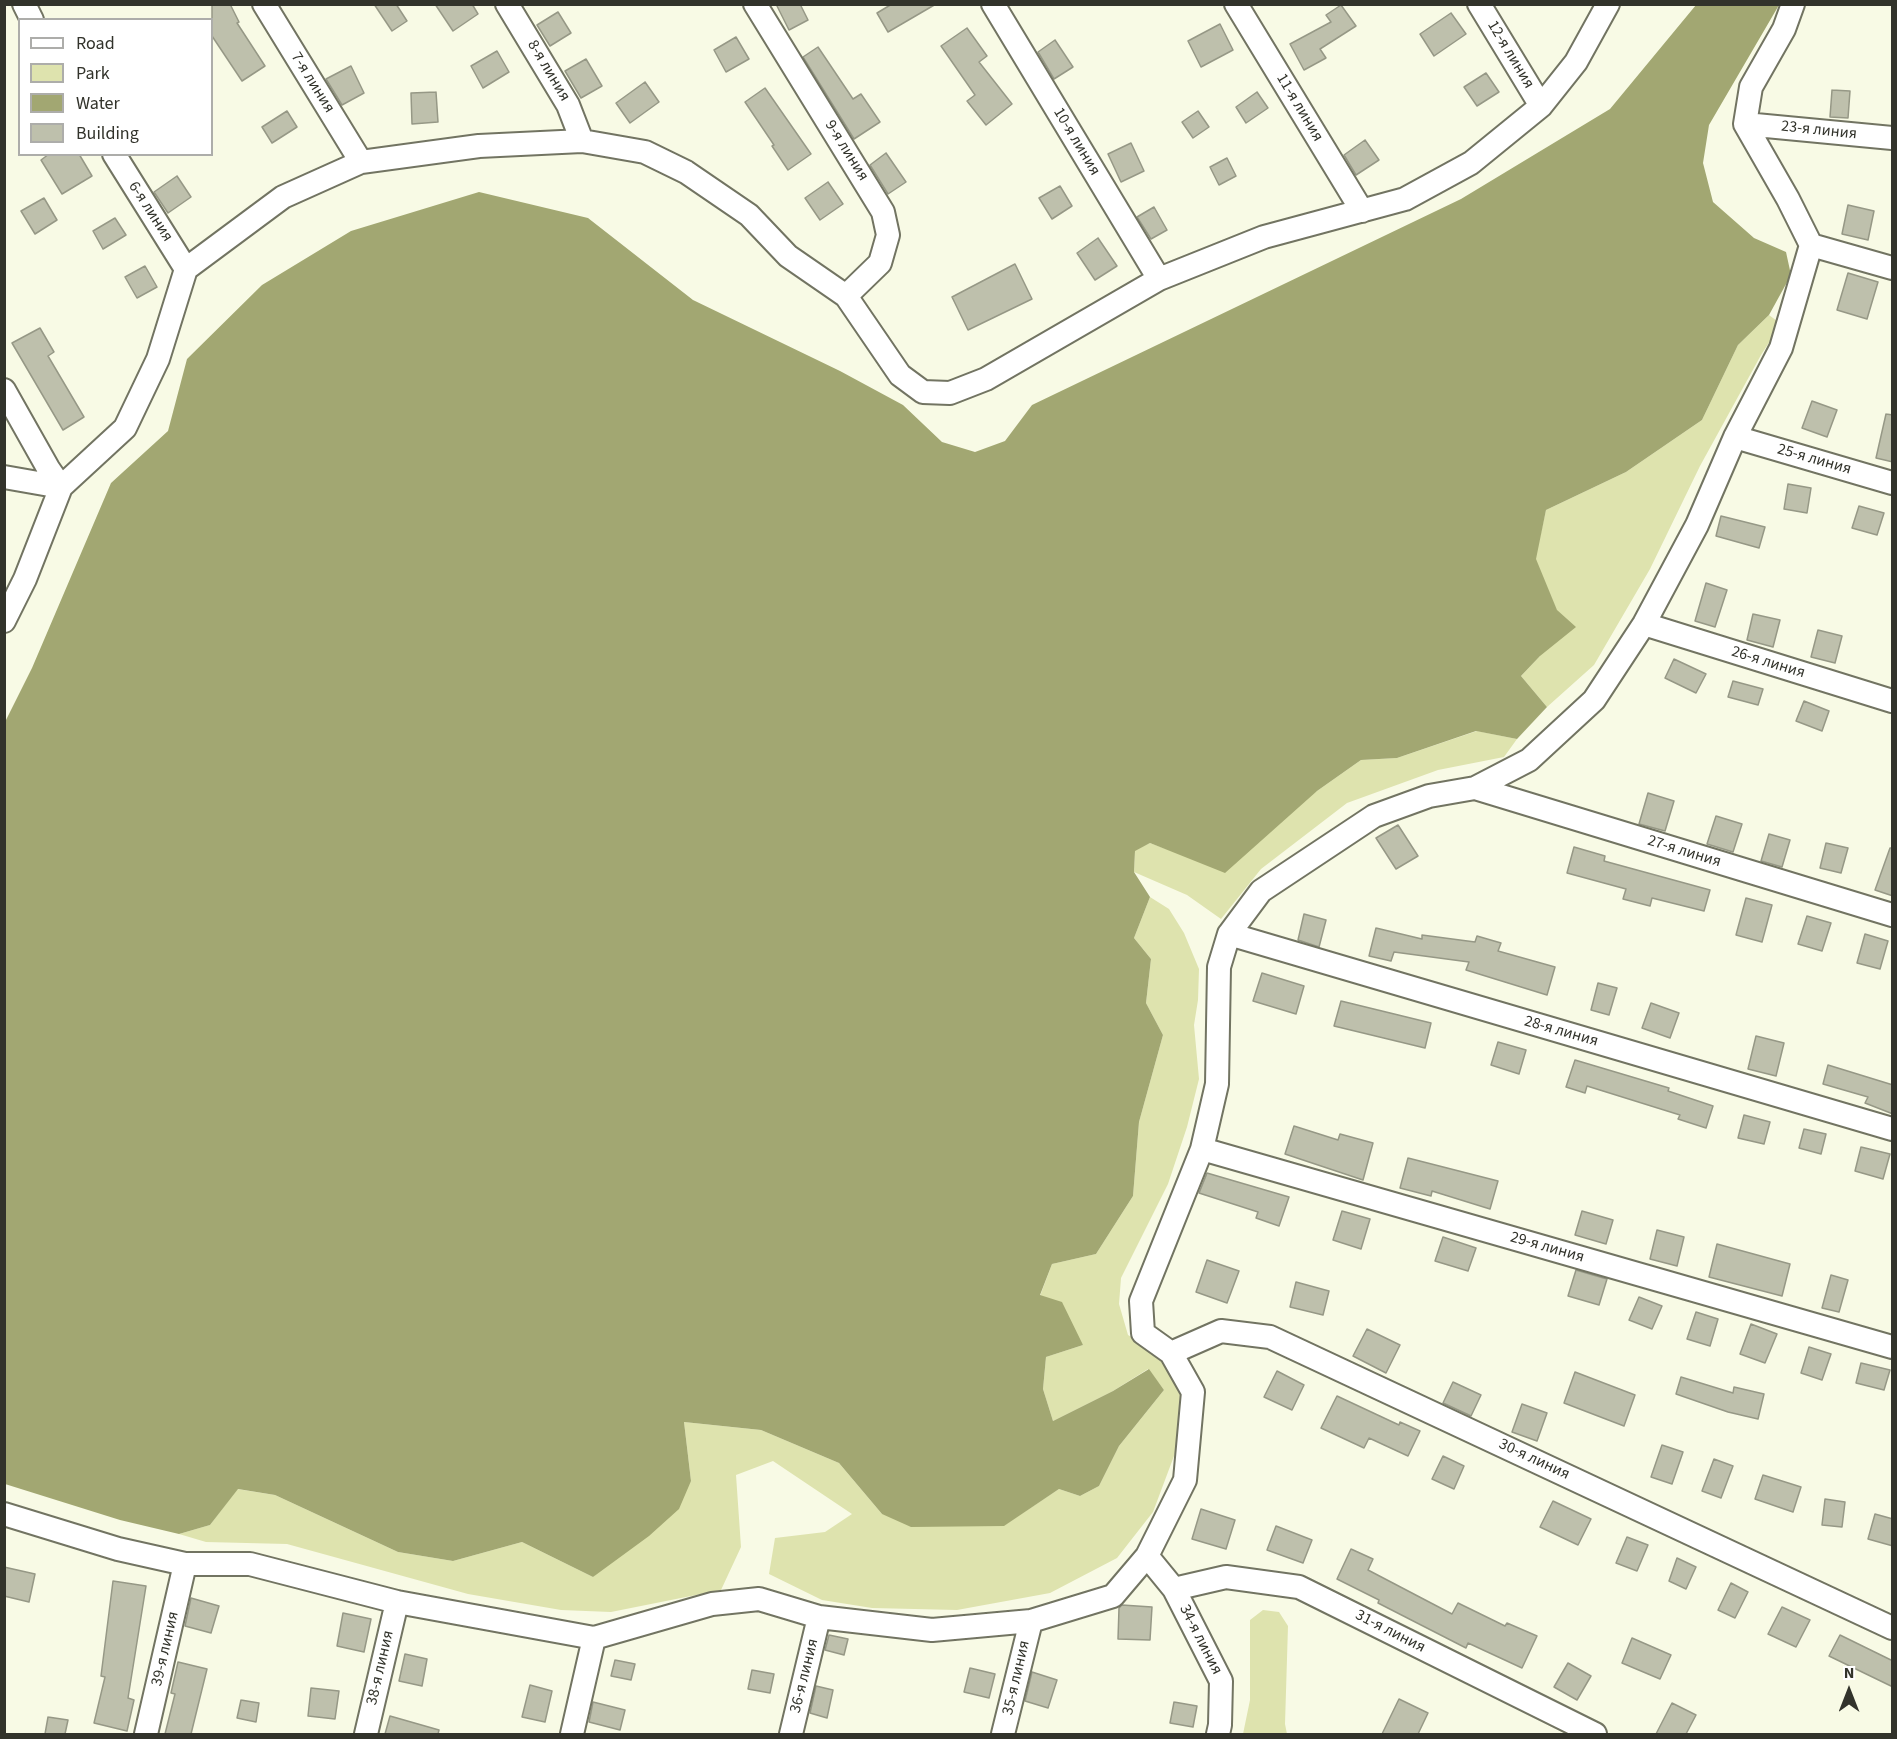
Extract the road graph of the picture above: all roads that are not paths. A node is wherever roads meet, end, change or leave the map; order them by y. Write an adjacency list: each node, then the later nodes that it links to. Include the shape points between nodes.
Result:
1 (24, 4): 10 (street)
2 (264, 4): 16 (street, 7-я линия)
3 (507, 4): 14 (street, 8-я линия, via 568,105)
4 (756, 4): 22 (street, 9-я линия, via 883,212 888,236 880,263)
5 (993, 4): 21 (street, 10-я линия)
6 (1236, 4): 17 (street, 11-я линия)
7 (1479, 4): 11 (street, 12-я линия)
8 (1608, 4): 11 (street, via 1576,62)
9 (1793, 4): 12 (street, via 1784,29 1751,87)
10 (31, 18)
11 (1541, 106): 17 (street, via 1472,163 1405,199)
12 (1744, 124): 13 (street, 23-я линия); 18 (street)
13 (1893, 138)
14 (582, 141): 16 (street, via 479,146); 22 (street, via 645,152 686,172 749,215 788,256)
15 (115, 156): 20 (street, 6-я линия)
16 (361, 162): 20 (street, via 284,197)
17 (1362, 211): 21 (street, via 1264,237)
18 (1811, 245): 19 (street); 24 (street, via 1780,348)
19 (1893, 268)
20 (186, 269): 27 (street, via 158,359 125,428)
21 (1160, 279): 22 (street, via 986,379 950,393 922,392 900,375)
22 (846, 296)
23 (4, 390): 27 (street)
24 (1735, 437): 26 (street, 25-я линия); 29 (street, via 1697,525)
25 (4, 477): 27 (street)
26 (1893, 483)
27 (61, 486): 28 (street, via 25,579)
28 (4, 621)
29 (1644, 624): 30 (street, 26-я линия); 31 (street, via 1594,700 1528,760)
30 (1893, 701)
31 (1475, 788): 32 (street, 27-я линия); 33 (street, via 1429,796 1374,816 1261,891)
32 (1893, 915)
33 (1229, 934): 34 (street, 28-я линия); 35 (street, via 1220,968 1217,1084)
34 (1893, 1129)
35 (1202, 1149): 36 (street, 29-я линия); 37 (street, via 1141,1301 1143,1333)
36 (1893, 1347)
37 (1171, 1353): 39 (street, via 1193,1392 1185,1480); 45 (street, 30-я линия, via 1221,1331 1270,1338)
38 (4, 1514): 40 (street, via 118,1549)
39 (1147, 1556): 41 (street, 34-я линия); 44 (street, via 1113,1596)
40 (185, 1564): 42 (street, via 250,1564); 47 (street, 39-я линия)
41 (1174, 1588): 52 (street, 34-я линия, via 1221,1681); 53 (street, 31-я линия, via 1226,1577 1299,1587)
42 (397, 1602): 46 (street); 48 (street, 38-я линия)
43 (819, 1617): 44 (street, via 932,1630); 46 (street, via 759,1599 712,1604); 50 (street, 36-я линия)
44 (1031, 1621): 51 (street, 35-я линия)
45 (1893, 1628)
46 (594, 1638): 49 (street)
47 (146, 1734)
48 (366, 1734)
49 (572, 1734)
50 (791, 1734)
51 (1004, 1734)
52 (1218, 1734)
53 (1596, 1734)

